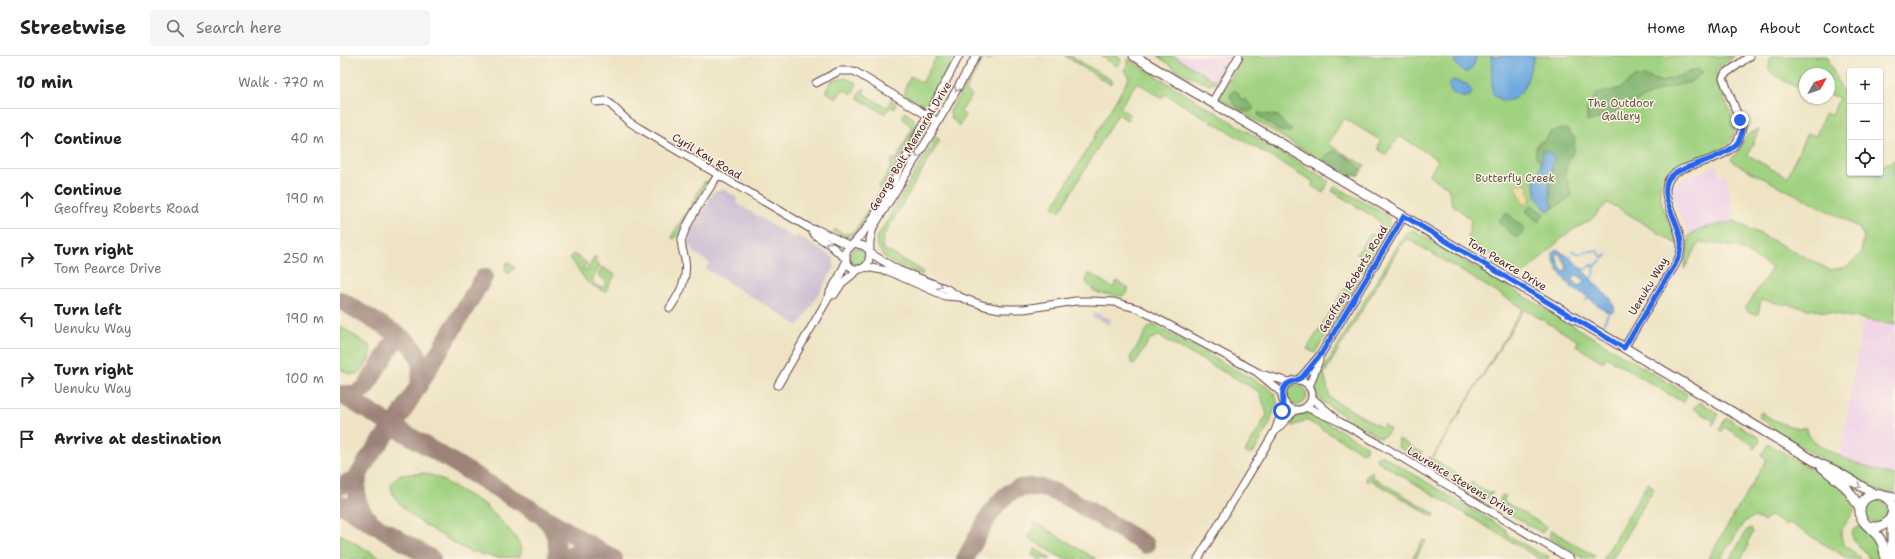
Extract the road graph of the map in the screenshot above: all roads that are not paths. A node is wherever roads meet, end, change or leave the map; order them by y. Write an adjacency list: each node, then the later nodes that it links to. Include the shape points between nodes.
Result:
1 (959, 56): 11 (street, George Bolt Memorial Drive)
2 (976, 56): 12 (street, George Bolt Memorial Drive, one-way to 12)
3 (1134, 56): 8 (main road, Tom Pearce Drive)
4 (1148, 56): 8 (main road, Tom Pearce Drive)
5 (1239, 56): 9 (street)
6 (1750, 56): 23 (street, Uenuku Way, via 1723,78 1742,126 1737,140 1719,156 1678,172 1666,185 1665,194 1680,235 1681,248 1672,268)
7 (816, 83): 11 (street, via 839,71 854,71)
8 (1185, 85): 9 (main road, Tom Pearce Drive)
9 (1213, 101): 14 (main road, Tom Pearce Drive)
10 (596, 102): 13 (street, Cyril Kay Road, via 609,103 628,121)
11 (928, 116): 12 (street); 16 (street, George Bolt Memorial Drive, via 869,225)
12 (938, 122): 17 (street, George Bolt Memorial Drive, one-way to 17, via 874,226)
13 (718, 175): 15 (street, Cyril Kay Road); 22 (street, via 685,230 682,240 686,269 684,281)
14 (1404, 216): 23 (main road, Tom Pearce Drive); 24 (street, Geoffrey Roberts Road)
15 (811, 229): 16 (street, Cyril Kay Road); 18 (street, Cyril Kay Road, one-way to 15)
16 (852, 244): 17 (street, via 864,246); 18 (street, via 846,251)
17 (870, 252): 19 (street, via 869,260); 21 (street, one-way to 21, via 894,268 947,289)
18 (845, 260): 19 (street, via 851,267); 20 (street)
19 (861, 268): 20 (street, via 842,283 834,295); 21 (street, via 888,271 945,296)
20 (830, 295): 28 (street)
21 (960, 297): 25 (street, via 1000,309 1024,309 1076,301 1114,302 1155,316)
22 (670, 308)
23 (1624, 348): 37 (main road, Tom Pearce Drive)
24 (1321, 354): 26 (street, Geoffrey Roberts Road); 29 (street, Geoffrey Roberts Road)
25 (1256, 372): 27 (street); 30 (street)
26 (1299, 380): 27 (street); 29 (street)
27 (1289, 382): 30 (street)
28 (778, 384)
29 (1309, 387): 31 (street)
30 (1282, 393): 32 (street)
31 (1312, 398): 33 (street); 35 (street, Laurence Stevens Drive)
32 (1285, 403): 34 (street); 36 (street)
33 (1306, 407): 34 (street); 35 (street, Laurence Stevens Drive)
34 (1295, 410): 36 (street)
35 (1340, 422): 45 (street, Laurence Stevens Drive)
36 (1275, 432): 44 (street)
37 (1818, 464): 38 (main road, Tom Pearce Drive, one-way to 38, via 1836,471); 40 (main road, Tom Pearce Drive, via 1846,487)
38 (1878, 495): 39 (street); 40 (main road, via 1864,500); 41 (main road, via 1887,498 1893,507)
39 (1895, 497)
40 (1860, 508): 42 (main road, via 1862,519)
41 (1893, 517): 42 (main road, via 1880,528); 47 (main road)
42 (1870, 526): 46 (main road, via 1882,542)
43 (1895, 548): 47 (street)
44 (1198, 559)
45 (1570, 559)
46 (1885, 559)
47 (1893, 559)

